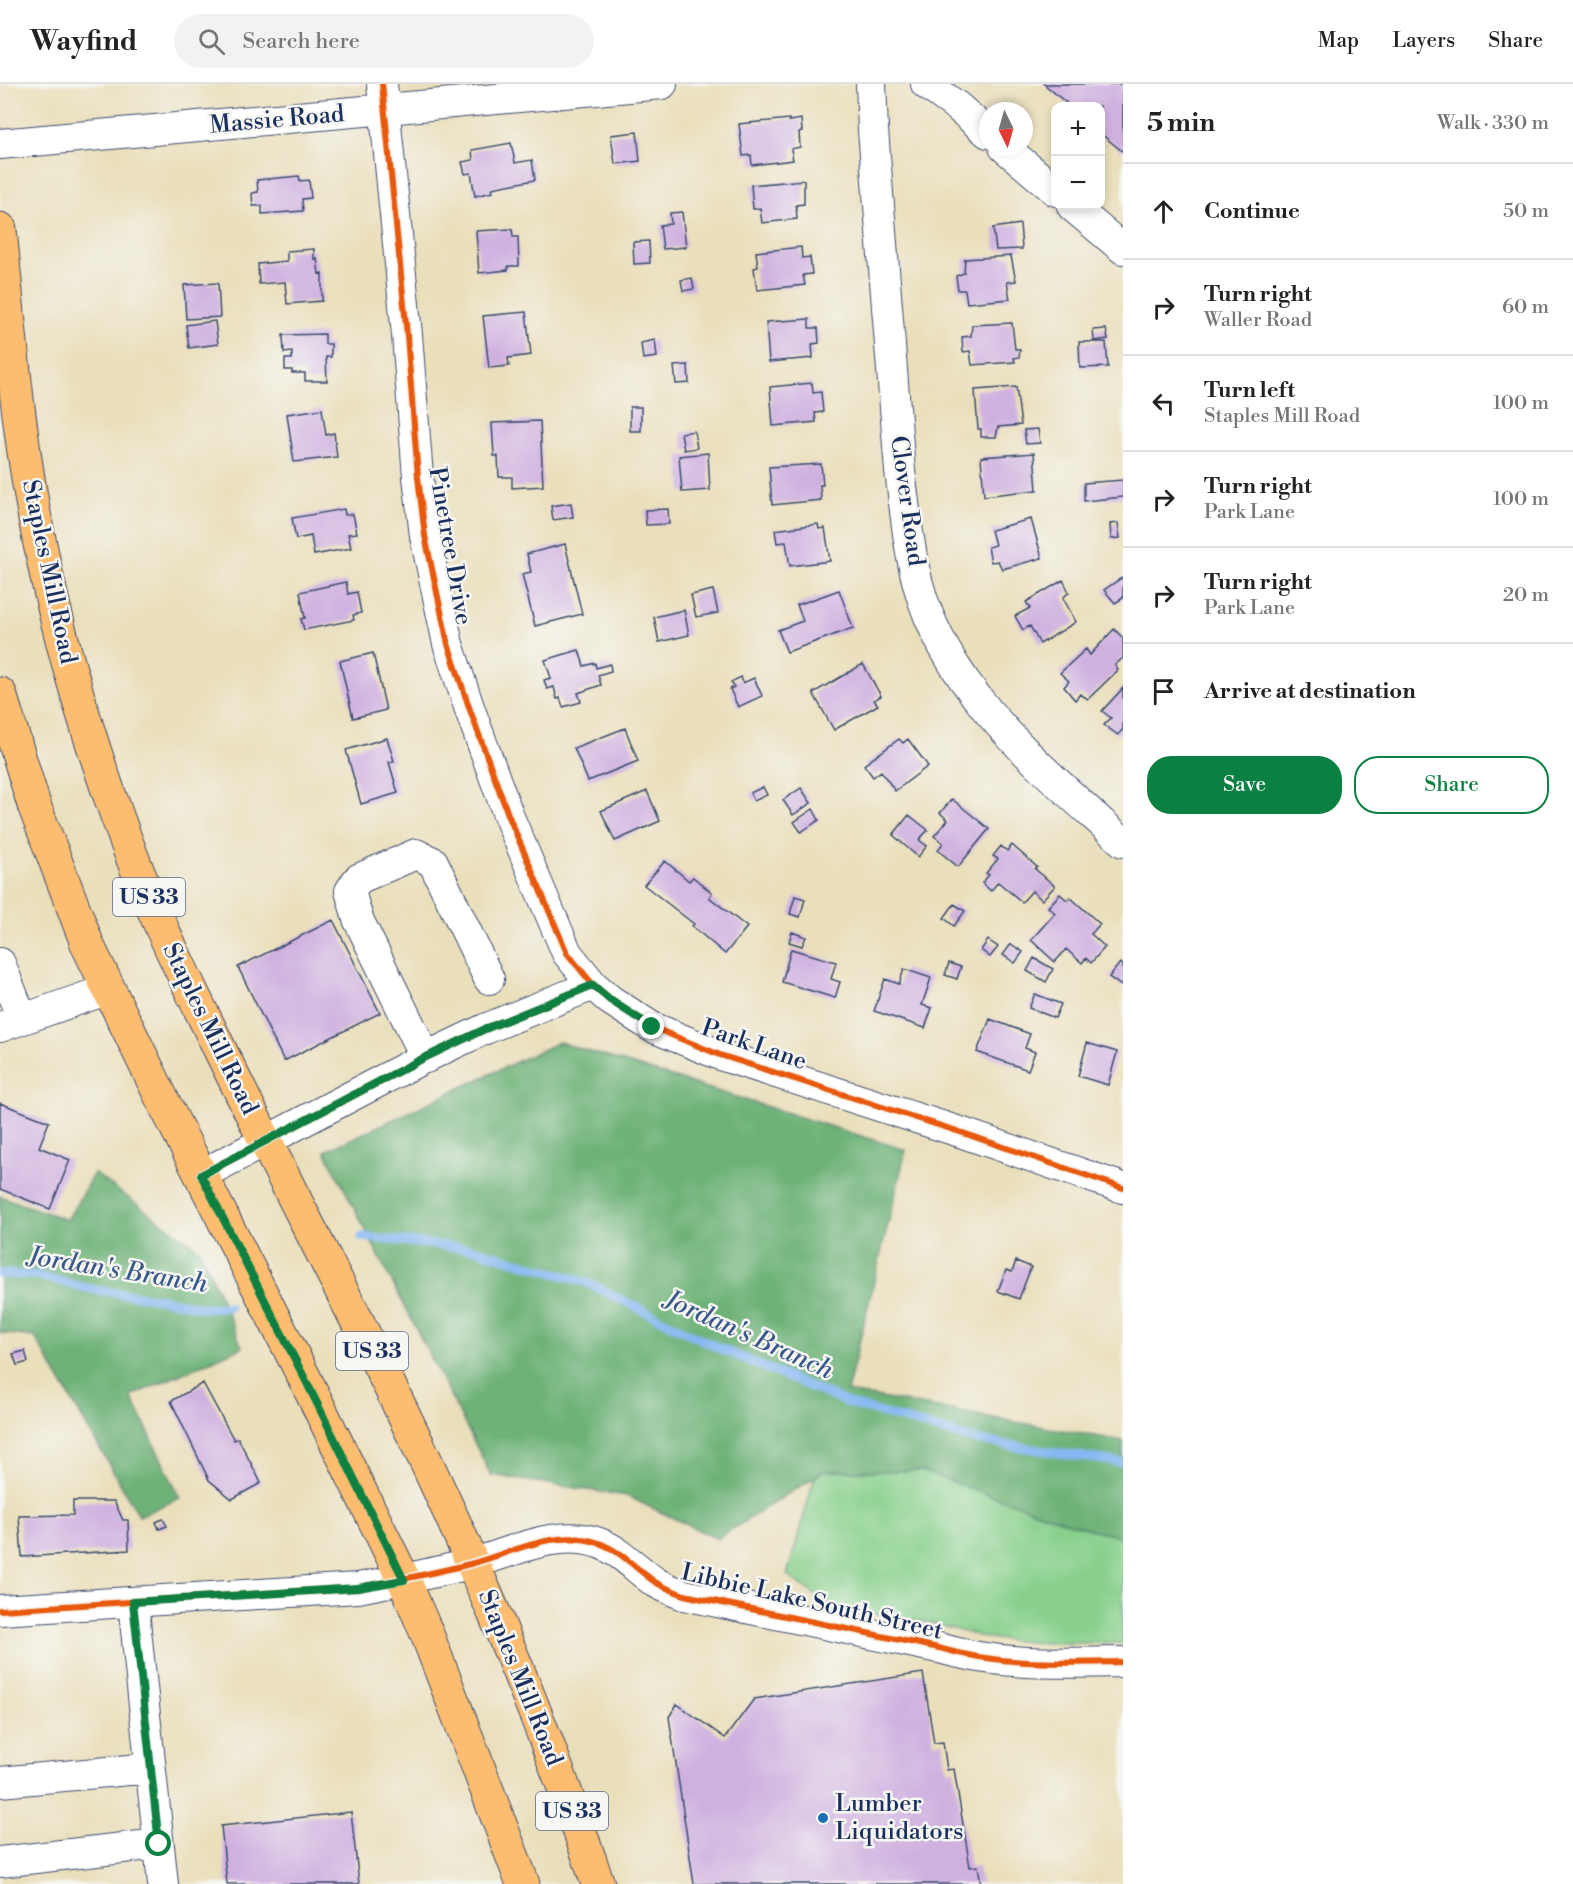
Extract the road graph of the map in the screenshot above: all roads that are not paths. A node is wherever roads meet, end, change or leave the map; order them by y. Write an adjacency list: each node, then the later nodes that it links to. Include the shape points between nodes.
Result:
1 (662, 84): 4 (street, Massie Road)
2 (871, 84): 13 (street, Clover Road, via 900,471 918,584 934,628 986,710 1034,761)
3 (926, 84): 5 (street)
4 (383, 97): 6 (street, Massie Road); 16 (street, Pinetree Drive, via 425,536 448,644 522,848 567,953)
5 (979, 125)
6 (0, 144)
7 (1015, 156): 8 (street)
8 (1051, 187)
9 (1077, 210): 11 (street)
10 (0, 229): 20 (main road, Staples Mill Road / US 33, via 20,426 38,537 91,742 166,939)
11 (1123, 249)
12 (0, 694): 17 (main road, US 33, via 34,805 76,916)
13 (1123, 842)
14 (0, 963): 18 (street)
15 (489, 979): 19 (street, via 433,862 416,854 358,879 350,891 358,919)
16 (593, 985): 19 (street); 22 (street, Park Lane, via 652,1027 720,1055)
17 (109, 989): 18 (street); 21 (main road, US 33)
18 (11, 1023)
19 (426, 1058): 20 (street)
20 (265, 1142): 21 (street); 23 (main road, Staples Mill Road / US 33, via 334,1274)
21 (201, 1175): 24 (main road, US 33)
22 (1123, 1188)
23 (473, 1563): 24 (street, Libbie Lake South Street); 27 (street, Libbie Lake South Street, via 549,1539 583,1539 611,1549 668,1589 684,1595 987,1659 1023,1663); 34 (main road, Staples Mill Road / US 33, via 548,1743)
24 (404, 1580): 25 (street, Libbie Lake South Street, via 358,1588); 33 (main road, US 33)
25 (133, 1602): 26 (street, Libbie Lake South Street); 28 (street)
26 (0, 1610)
27 (1123, 1662)
28 (150, 1768): 29 (street); 30 (street)
29 (0, 1782)
30 (159, 1844): 31 (street); 32 (street)
31 (0, 1862)
32 (163, 1884)
33 (523, 1884)
34 (598, 1884)

